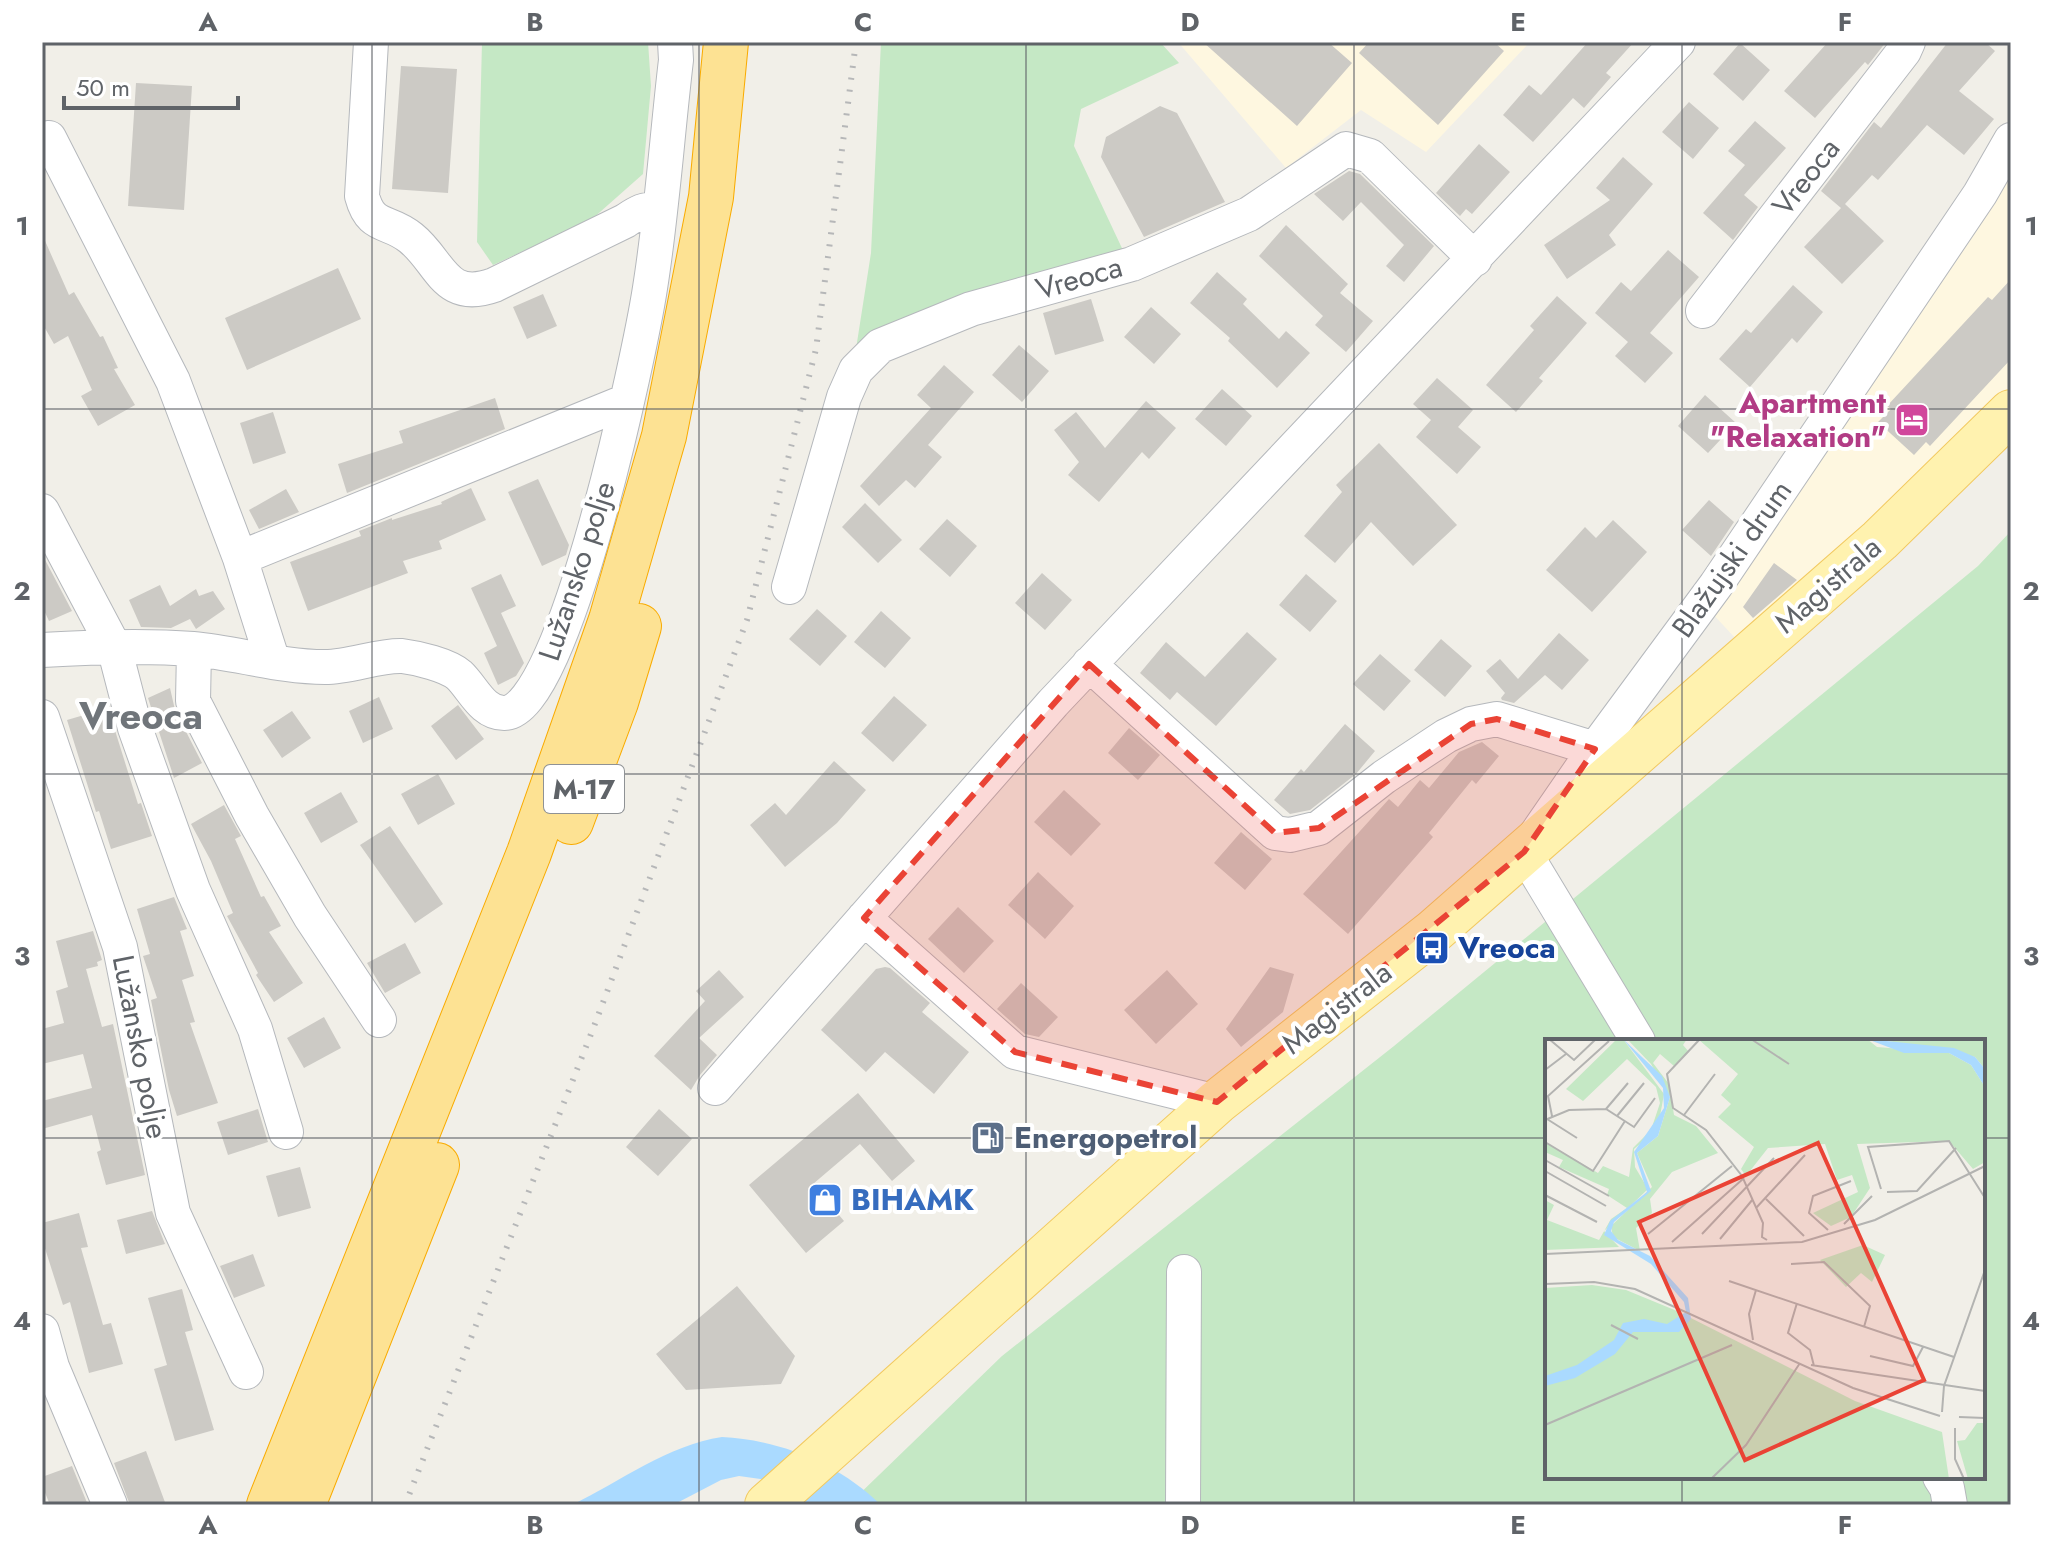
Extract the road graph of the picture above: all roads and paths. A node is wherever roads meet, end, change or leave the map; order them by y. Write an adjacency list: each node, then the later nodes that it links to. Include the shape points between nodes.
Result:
1 (371, 42): 9 (street, via 362,196 366,212 411,238 453,285 479,291 639,211)
2 (675, 42): 9 (street, Lužansko polje)
3 (726, 42): 36 (highway, M-17, via 708,212 664,436 611,620 529,853)
4 (756, 42): 37 (highway, M-17, via 740,201 691,448 616,702)
5 (1678, 42): 10 (street)
6 (1908, 42): 11 (street, Vreoca)
7 (49, 138): 15 (street, via 173,381)
8 (2011, 140): 23 (street, Blažujski drum, via 1716,585)
9 (660, 209): 12 (street, Lužansko polje)
10 (1475, 259): 16 (street, Vreoca, via 1370,156 1346,149 1249,214 1132,264 971,309 880,346 856,370 844,397); 21 (street)
11 (1703, 311)
12 (627, 401): 15 (street); 20 (street, Lužansko polje, via 569,614 547,668 514,710 492,711 458,674 401,656 325,667)
13 (2011, 412): 24 (main road, Magistrala, via 1880,540)
14 (42, 511): 17 (street)
15 (240, 558): 20 (street)
16 (789, 587)
17 (114, 647): 18 (street, Lužansko polje); 19 (street, Lužansko polje); 30 (street, via 135,728 193,890 255,1029)
18 (194, 649): 20 (street, Lužansko polje); 26 (street, via 193,701 259,829)
19 (42, 650)
20 (273, 662)
21 (1089, 664): 23 (street, via 1275,833 1319,828 1384,777 1471,724 1497,719); 25 (street)
22 (42, 717): 33 (street, Lužansko polje, via 120,947 173,1213)
23 (1595, 749): 24 (street, Blažujski drum)
24 (1524, 852): 27 (street); 29 (main road, Magistrala, via 1434,931)
25 (864, 918): 28 (street); 29 (street, via 1015,1052)
26 (379, 1020)
27 (1637, 1039)
28 (715, 1088)
29 (1217, 1102): 38 (main road, Magistrala)
30 (286, 1132)
31 (1184, 1272): 39 (street)
32 (42, 1331): 35 (street)
33 (246, 1372)
34 (1941, 1479): 40 (street)
35 (110, 1505)
36 (269, 1505)
37 (303, 1505)
38 (767, 1505)
39 (1183, 1505)
40 (1950, 1505)

